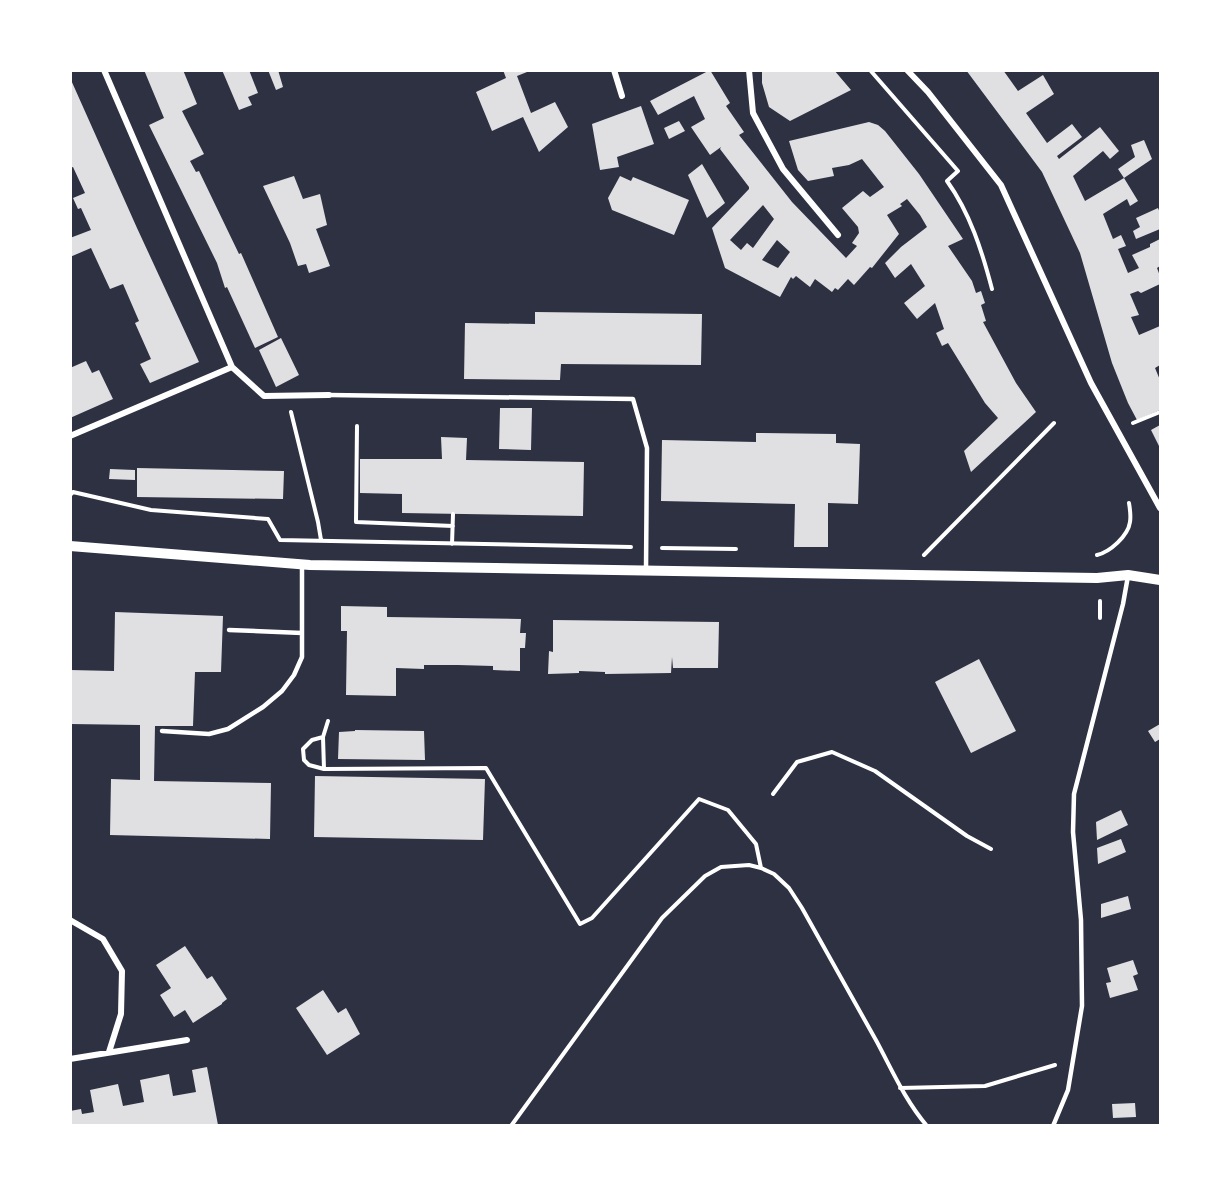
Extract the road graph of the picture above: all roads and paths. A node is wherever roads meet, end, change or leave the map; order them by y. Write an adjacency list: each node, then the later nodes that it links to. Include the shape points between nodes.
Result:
1 (104, 70): 9 (street)
2 (614, 70): 6 (street)
3 (749, 70): 7 (street, via 753,113 783,169)
4 (870, 70): 8 (path, via 958,171 947,181 969,218)
5 (907, 70): 15 (street, via 1001,185 1091,383)
6 (622, 96)
7 (838, 235)
8 (992, 289)
9 (232, 368): 10 (street, via 264,396); 16 (street)
10 (329, 395): 25 (lane, via 633,399 646,448)
11 (1161, 412): 15 (path)
12 (292, 417): 22 (path)
13 (1054, 423): 28 (path)
14 (357, 426): 21 (path, via 356,522)
15 (1117, 430): 19 (street)
16 (70, 436)
17 (70, 495): 22 (path, via 73,492 151,510 268,519 280,540)
18 (1129, 503): 30 (path, via 1130,524 1125,532 1110,549)
19 (1161, 508)
20 (453, 514): 21 (path)
21 (453, 526): 23 (path)
22 (321, 540): 23 (path)
23 (452, 544): 25 (path)
24 (70, 546): 31 (street)
25 (646, 547): 26 (path); 32 (lane)
26 (739, 550)
27 (913, 554): 28 (path)
28 (925, 554): 29 (path); 33 (path)
29 (937, 555)
30 (1091, 556)
31 (302, 564): 32 (street); 37 (lane)
32 (646, 570): 33 (street)
33 (905, 574): 34 (street, via 1098,578)
34 (1128, 575): 35 (street); 49 (lane, via 1074,794 1072,831 1081,920 1082,1006)
35 (1161, 580)
36 (229, 630): 37 (lane)
37 (302, 633): 39 (lane, via 300,665 282,690 263,707 228,729 209,734)
38 (328, 722): 40 (path)
39 (162, 731)
40 (323, 737): 41 (path); 41 (path, via 312,740 303,749 309,765)
41 (324, 769): 44 (path, via 486,768 580,924 591,918 699,799 728,810 756,844)
42 (773, 794): 43 (path, via 797,762 832,752 875,771)
43 (991, 849)
44 (761, 868): 50 (path, via 789,888 802,908); 51 (path, via 749,864 721,867 689,890 662,918)
45 (70, 920): 47 (street, via 104,939 122,971 121,1014)
46 (187, 1040): 47 (street)
47 (110, 1052): 48 (street)
48 (70, 1059)
49 (1073, 1061): 50 (path, via 985,1086); 53 (lane, via 1068,1090)
50 (899, 1088): 52 (path)
51 (511, 1125)
52 (927, 1125)
53 (1053, 1125)

